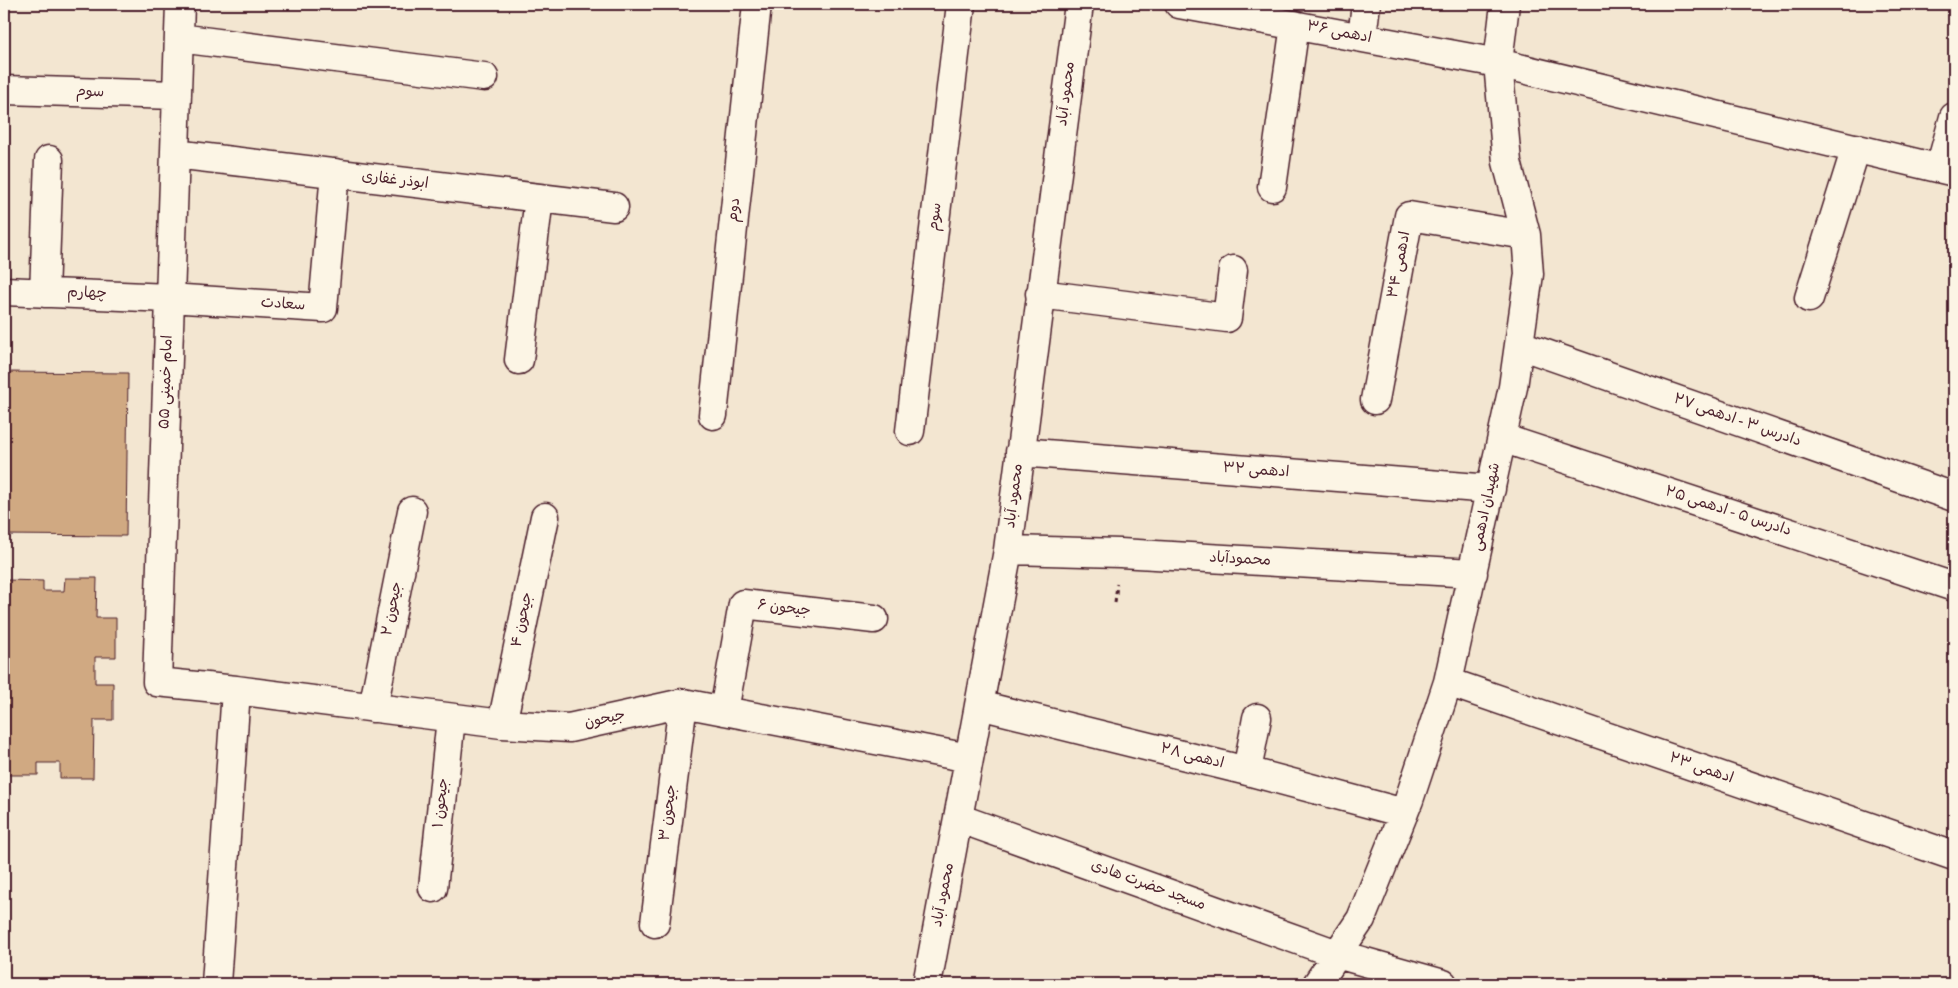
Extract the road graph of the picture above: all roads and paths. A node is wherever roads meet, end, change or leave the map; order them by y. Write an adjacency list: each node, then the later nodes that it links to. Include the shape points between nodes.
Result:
1 (180, 4): 10 (street, امام خمینی ۵۵)
2 (757, 4): 34 (street, دوم)
3 (961, 4): 35 (street, سوم)
4 (1079, 4): 28 (street, محمود آباد)
5 (1179, 4): 8 (street, ادهمی ۳۶)
6 (1366, 4): 9 (street)
7 (1505, 4): 11 (street, شهیدان ادهمی)
8 (1295, 25): 9 (street, ادهمی ۳۶); 21 (street)
9 (1362, 37): 11 (street, ادهمی ۳۶)
10 (179, 38): 12 (street); 14 (street, امام خمینی ۵۵)
11 (1498, 63): 16 (street, ادهمی ۳۶); 24 (street, شهیدان ادهمی, via 1507,162)
12 (484, 77)
13 (4, 90): 14 (street, سوم)
14 (177, 95): 17 (street, امام خمینی ۵۵)
15 (1954, 117): 19 (street)
16 (1856, 148): 19 (street, ادهمی ۳۶); 30 (street)
17 (175, 154): 20 (street, ابوذر غفاری); 29 (street, امام خمینی ۵۵)
18 (49, 160): 27 (street)
19 (1947, 170)
20 (335, 173): 22 (street, ابوذر غفاری); 29 (street, سعادت, via 323,308)
21 (1272, 187)
22 (539, 198): 23 (street, ابوذر غفاری); 32 (street)
23 (614, 207)
24 (1526, 235): 31 (street, شهیدان ادهمی, via 1529,274); 33 (street, ادهمی ۳۴, via 1409,216)
25 (1233, 270): 28 (street, via 1227,318)
26 (4, 291): 27 (street, چهارم)
27 (44, 293): 29 (street, چهارم)
28 (1040, 294): 37 (street, محمود آباد)
29 (170, 298): 47 (street, امام خمینی ۵۵, via 157,682)
30 (1809, 298)
31 (1520, 345): 36 (street, شهیدان ادهمی); 39 (street, دادرس ۳ - ادهمی ۲۷)
32 (519, 360)
33 (1375, 400)
34 (713, 416)
35 (910, 431)
36 (1502, 438): 38 (street, شهیدان ادهمی); 44 (street, دادرس ۵ - ادهمی ۲۵)
37 (1020, 452): 38 (street, ادهمی ۳۲); 42 (street, محمود آباد)
38 (1491, 490): 43 (street, شهیدان ادهمی)
39 (1954, 497)
40 (412, 511): 50 (street, جیحون ۲)
41 (544, 517): 54 (street, جیحون ۴)
42 (1008, 550): 43 (street, محمودآباد); 49 (street, محمود آباد)
43 (1473, 572): 46 (street, شهیدان ادهمی)
44 (1954, 587)
45 (874, 619): 51 (street, جیحون ۶, via 743,604)
46 (1448, 682): 57 (street, شهیدان ادهمی); 59 (street, ادهمی ۲۳)
47 (236, 690): 50 (street, جیحون); 63 (street)
48 (683, 703): 51 (street, جیحون); 54 (street, جیحون, via 569,728); 61 (street, جیحون ۳)
49 (979, 705): 55 (street, محمود آباد); 56 (street, ادهمی ۲۸)
50 (373, 708): 52 (street, جیحون)
51 (724, 711): 55 (street, جیحون)
52 (451, 718): 54 (street, جیحون); 60 (street, جیحون ۱)
53 (1258, 718): 56 (street)
54 (502, 724)
55 (969, 758): 58 (street, محمود آباد)
56 (1247, 771): 57 (street, ادهمی ۲۸)
57 (1404, 813): 62 (street, شهیدان ادهمی, via 1361,919)
58 (958, 818): 62 (street, مسجد حضرت هادی); 64 (street, محمود آباد)
59 (1954, 856)
60 (433, 888)
61 (655, 923)
62 (1337, 954): 65 (street, شهیدان ادهمی); 66 (street, مسجد حضرت هادی)
63 (216, 984)
64 (927, 984)
65 (1317, 984)
66 (1443, 984)

